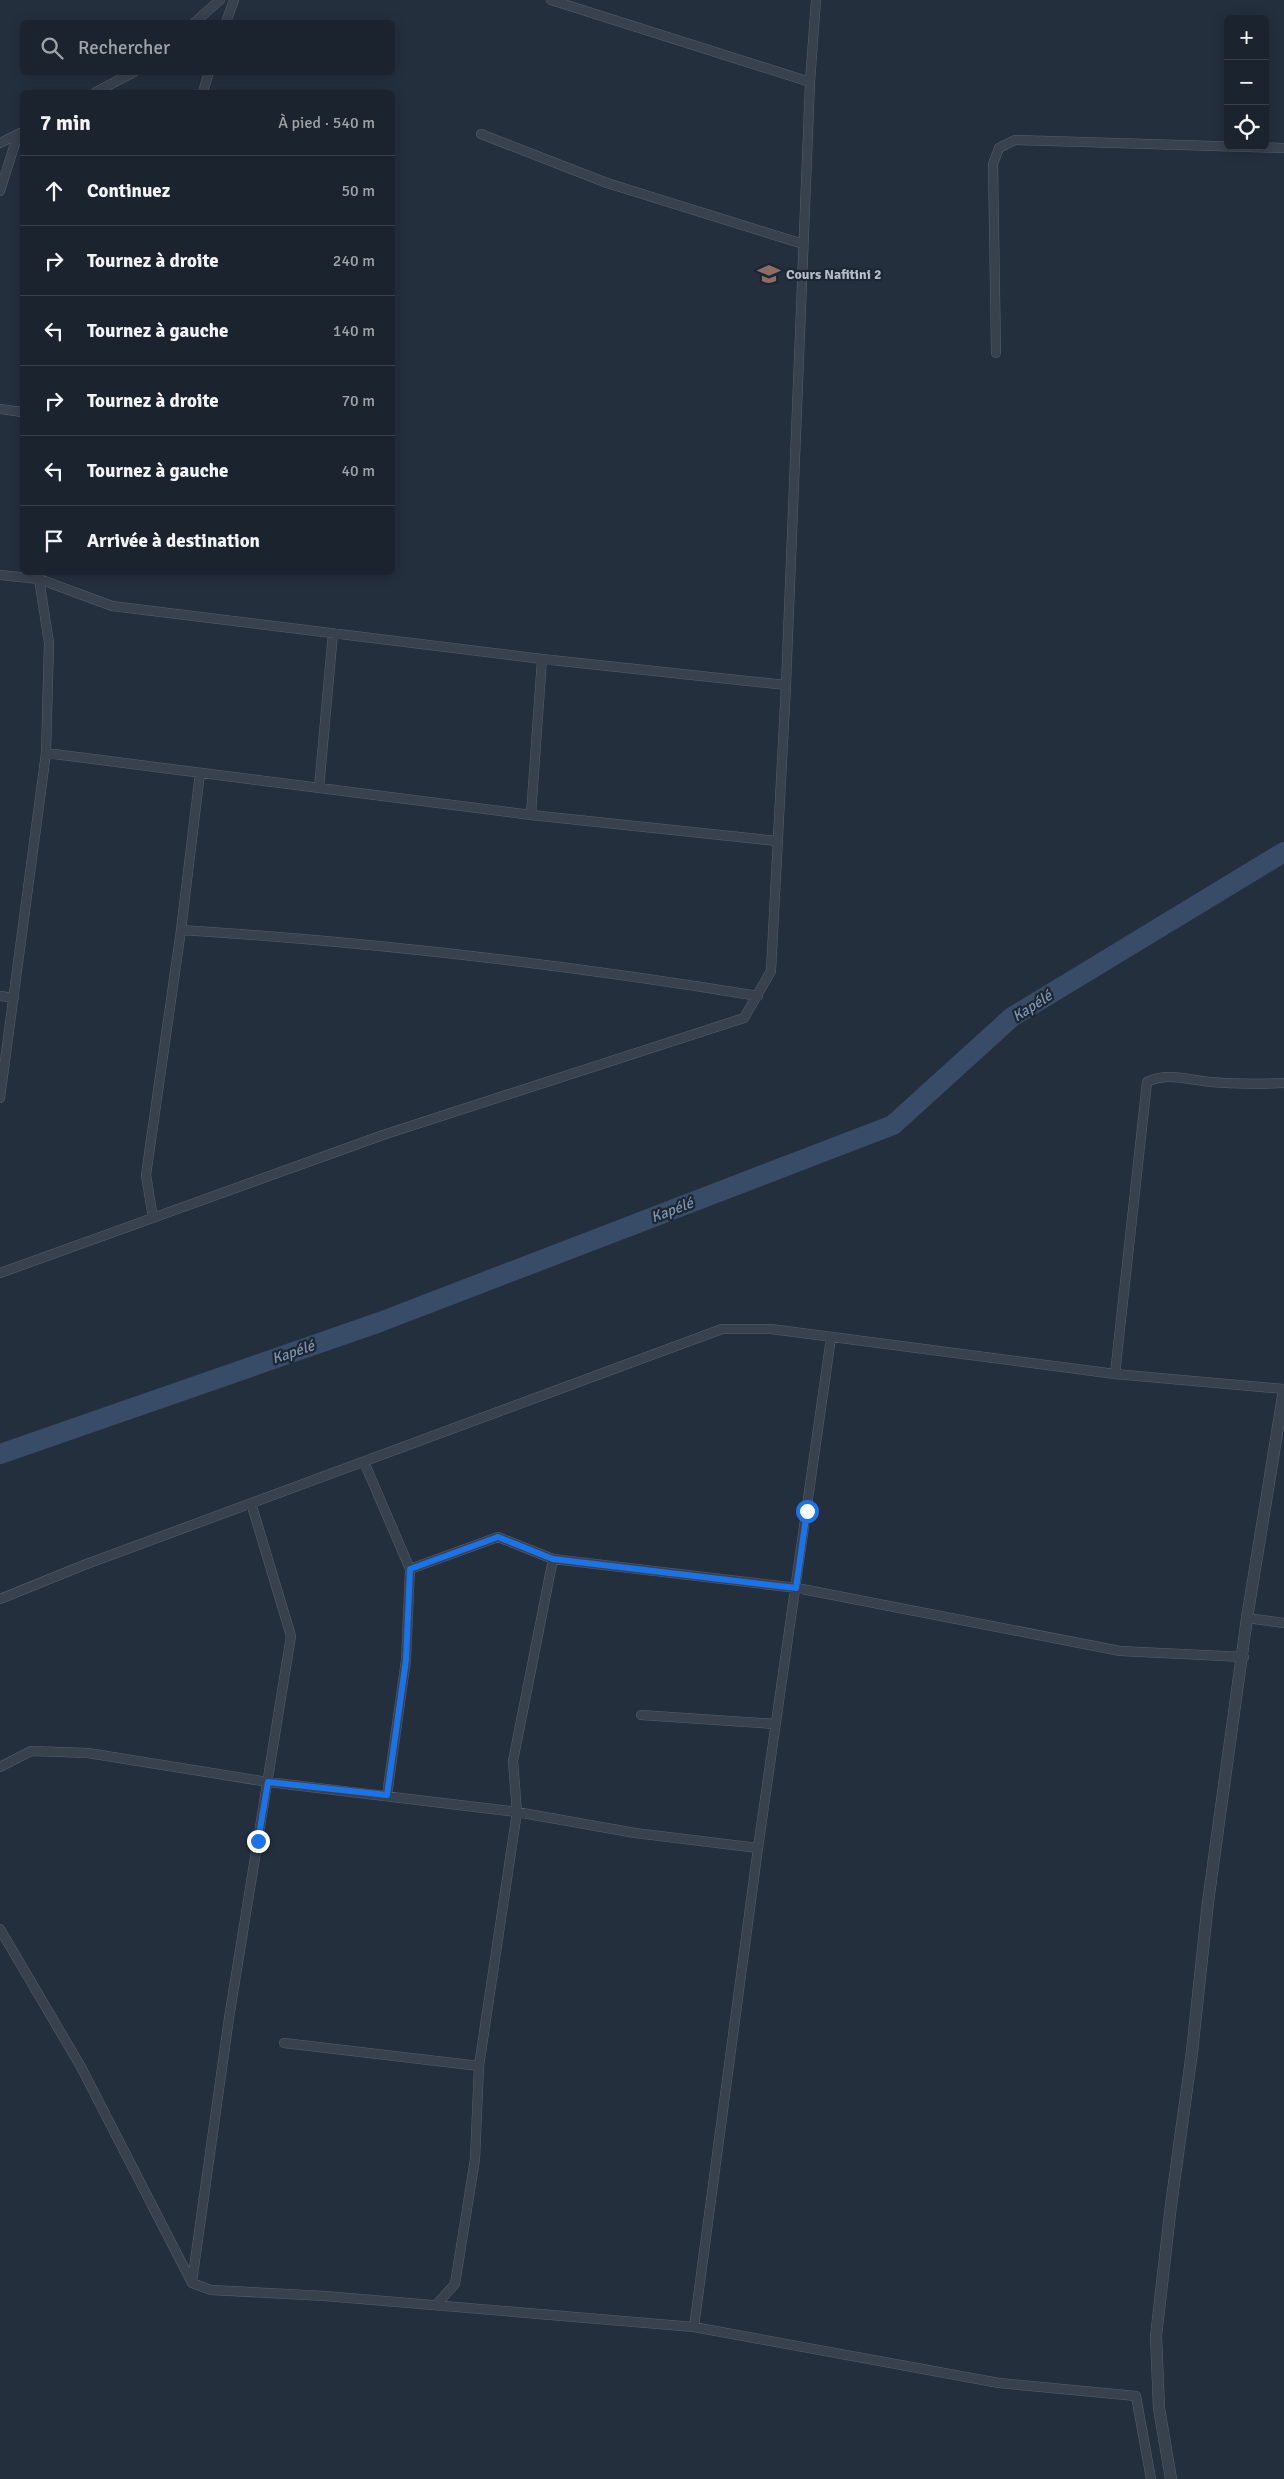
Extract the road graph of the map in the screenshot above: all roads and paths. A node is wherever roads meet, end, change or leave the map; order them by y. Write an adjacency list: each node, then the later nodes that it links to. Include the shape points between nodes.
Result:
1 (220, 0): 5 (street)
2 (234, 0): 6 (street)
3 (551, 0): 9 (street)
4 (816, 0): 9 (street)
5 (197, 20)
6 (227, 20)
7 (128, 75): 10 (street)
8 (209, 75): 11 (street)
9 (810, 82): 17 (street)
10 (100, 90)
11 (204, 90)
12 (20, 133): 14 (street); 16 (street)
13 (481, 134): 17 (street, via 608,183)
14 (0, 142)
15 (1284, 148): 18 (street, via 1015,140 999,148 992,164)
16 (0, 190)
17 (803, 244): 25 (street)
18 (996, 353)
19 (0, 409): 20 (street)
20 (20, 412)
21 (0, 575): 22 (street)
22 (40, 576): 23 (street, via 112,606); 26 (street, via 49,643)
23 (333, 633): 24 (street); 28 (street)
24 (542, 659): 25 (street); 29 (street)
25 (786, 685): 30 (street)
26 (46, 753): 27 (street); 34 (street)
27 (200, 773): 28 (street); 31 (street)
28 (319, 788): 29 (street)
29 (531, 815): 30 (street)
30 (777, 842): 33 (street, via 771,971)
31 (181, 930): 33 (street, via 301,938 659,980); 37 (street, via 146,1175)
32 (0, 996): 34 (street)
33 (758, 996): 37 (street, via 744,1018 383,1135)
34 (14, 998): 36 (street)
35 (1284, 1083): 40 (street, via 1210,1082 1174,1076 1157,1077 1147,1082)
36 (0, 1098)
37 (153, 1218): 38 (street)
38 (0, 1273)
39 (830, 1338): 40 (street); 42 (street, via 771,1328 722,1329); 46 (street)
40 (1115, 1374): 41 (street)
41 (1284, 1389): 48 (street)
42 (364, 1462): 43 (street); 45 (street)
43 (251, 1503): 47 (street); 54 (street, via 291,1636)
44 (553, 1559): 45 (street, via 498,1537); 46 (street); 56 (street, via 513,1761)
45 (410, 1569): 55 (street, via 406,1660)
46 (796, 1588): 50 (street, via 1120,1651); 52 (street)
47 (0, 1599)
48 (1248, 1618): 49 (street); 50 (street)
49 (1284, 1623)
50 (1244, 1657): 65 (street, via 1208,1902 1156,2336 1159,2408)
51 (641, 1715): 52 (street)
52 (775, 1724): 57 (street)
53 (0, 1767): 54 (street, via 31,1751 88,1753)
54 (268, 1782): 55 (street); 61 (street, via 229,2018)
55 (387, 1795): 56 (street)
56 (517, 1812): 57 (street, via 635,1833); 60 (street)
57 (758, 1848): 63 (street)
58 (0, 1929): 61 (street, via 81,2067)
59 (284, 2043): 60 (street)
60 (479, 2066): 62 (street, via 475,2159 455,2284)
61 (192, 2283): 62 (street, via 211,2290)
62 (436, 2305): 63 (street)
63 (694, 2327): 64 (street, via 999,2383 1136,2396)
64 (1151, 2479)
65 (1172, 2479)

